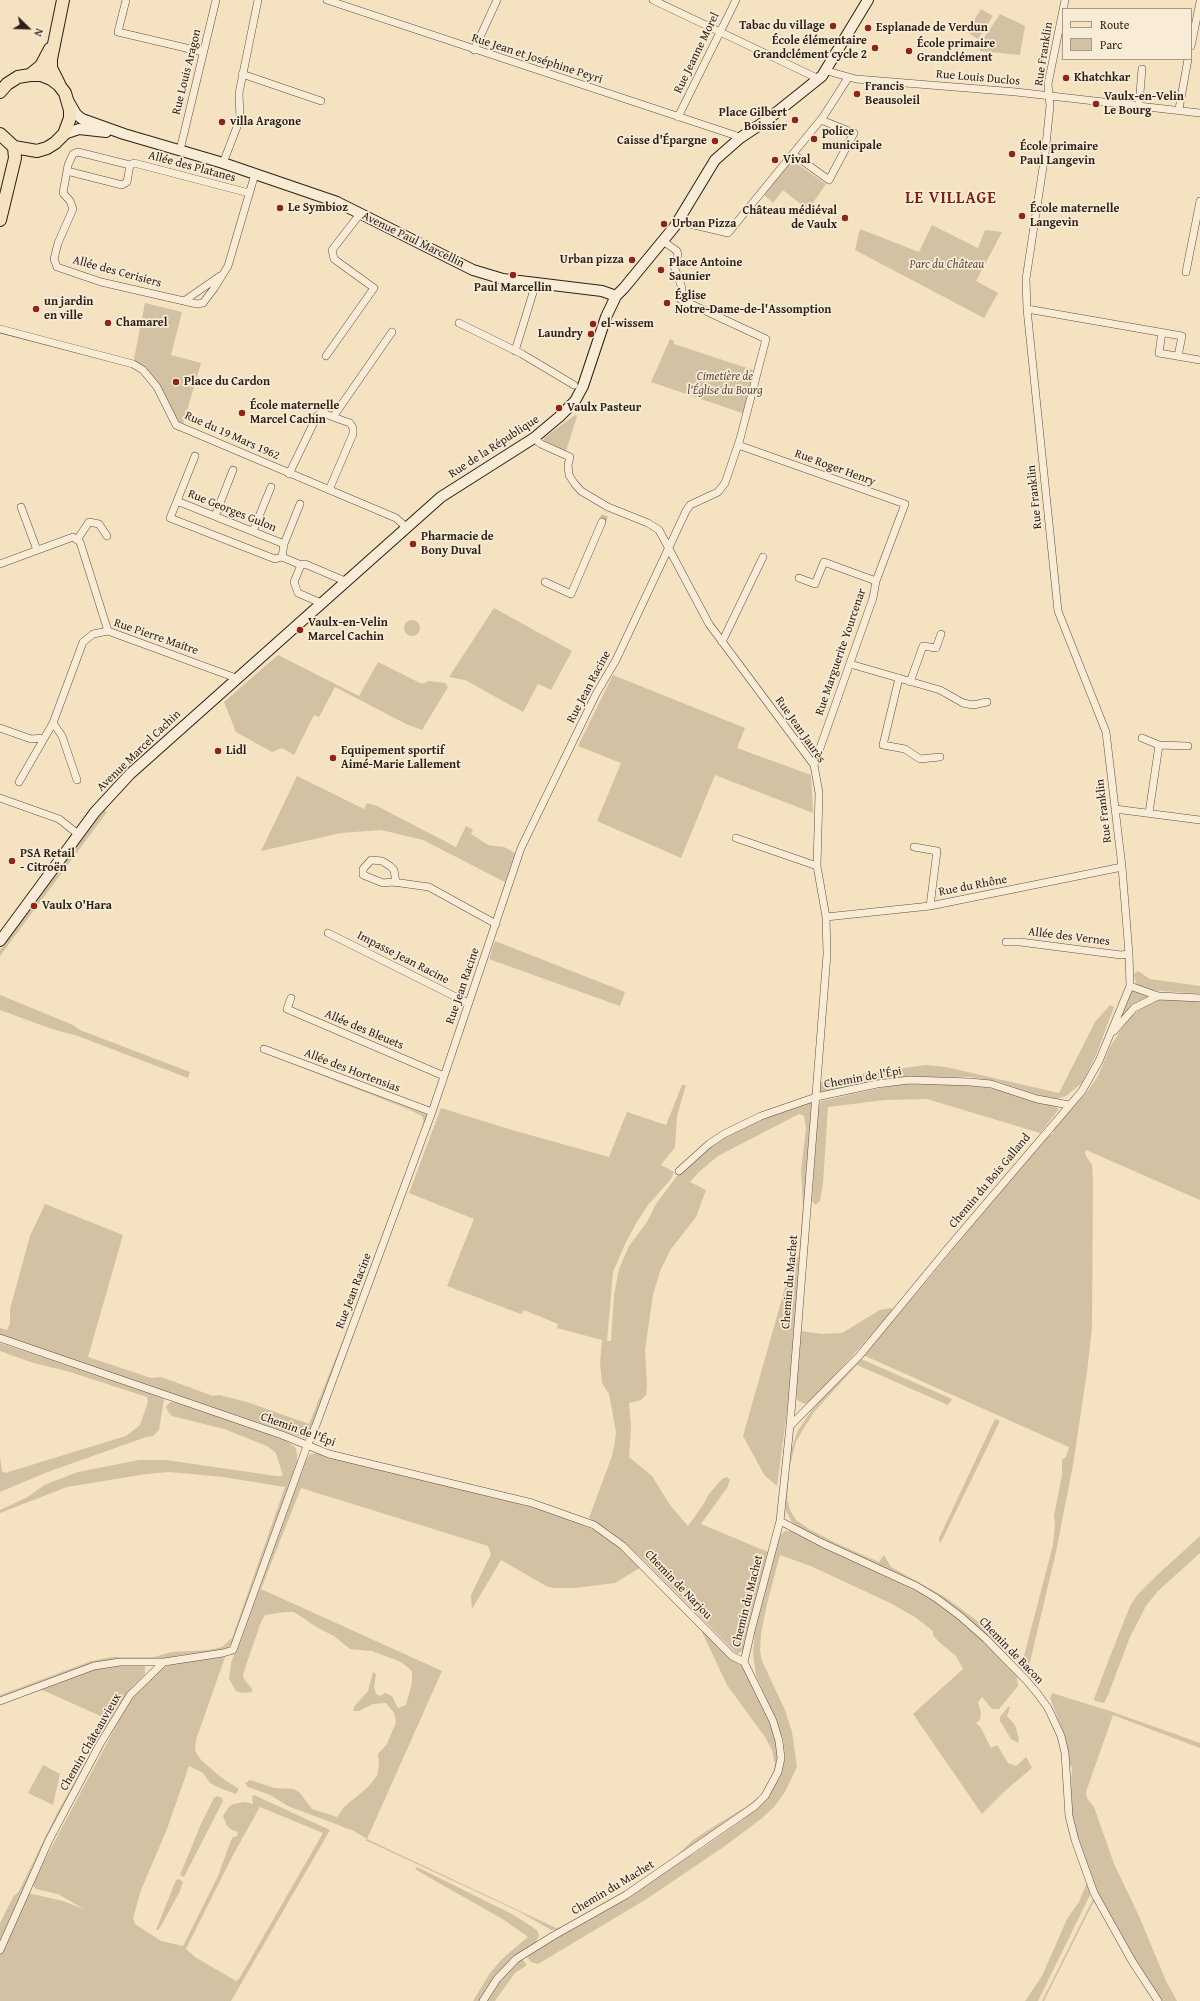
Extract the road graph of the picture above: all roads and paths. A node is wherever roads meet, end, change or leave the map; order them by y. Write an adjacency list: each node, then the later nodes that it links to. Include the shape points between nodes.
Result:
1 (63, 0): 15 (main road)
2 (126, 0): 17 (street, via 118,32)
3 (216, 0): 17 (street, Rue Louis Aragon)
4 (258, 0): 22 (street)
5 (327, 0): 11 (street, Rue Jean et Joséphine Peyri)
6 (497, 0): 16 (street)
7 (653, 0): 13 (street)
8 (736, 0): 13 (street, Rue Jeanne Morel)
9 (868, 0): 20 (street, Rue de la République)
10 (1200, 2): 14 (street)
11 (346, 3): 16 (street, Rue Jean et Joséphine Peyri)
12 (1062, 15): 27 (street, Rue Franklin, via 1048,84)
13 (720, 31): 23 (street); 33 (street, Rue Jeanne Morel)
14 (1192, 38)
15 (52, 44): 21 (main road, via 41,66); 25 (main road, via 51,68)
16 (474, 50): 33 (street, Rue Jean et Joséphine Peyri)
17 (203, 52): 41 (street, Rue Louis Aragon)
18 (1188, 60): 31 (street)
19 (1142, 69): 30 (street)
20 (826, 71): 23 (street, Rue de la République); 24 (street, Rue Louis Duclos)
21 (30, 74): 25 (main road, via 46,77); 26 (main road, via 18,77)
22 (242, 74): 28 (street); 43 (street, via 239,92 240,119)
23 (819, 78): 38 (street, Rue de la République)
24 (848, 78): 27 (street, Rue Louis Duclos); 34 (street)
25 (59, 85): 29 (main road)
26 (2, 88)
27 (1049, 96): 30 (street, Rue Louis Duclos); 59 (street, Rue Franklin, via 1046,154 1026,279)
28 (321, 101)
29 (69, 102): 36 (main road, via 70,118); 37 (street, Avenue Paul Marcellin, via 82,119)
30 (1139, 105): 31 (street, Rue Louis Duclos)
31 (1178, 109): 32 (street, Rue Louis Duclos)
32 (1200, 112)
33 (678, 117): 38 (street, Rue Jean et Joséphine Peyri)
34 (821, 120): 42 (street); 42 (street, via 854,133 830,180)
35 (0, 134): 39 (main road)
36 (64, 134): 37 (street, Avenue Paul Marcellin, via 79,130); 40 (main road, via 47,148)
37 (124, 134): 41 (street, Avenue Paul Marcellin)
38 (740, 138): 52 (street, Rue de la République, via 715,160)
39 (14, 147): 40 (main road); 47 (main road, via 16,158)
40 (29, 150): 47 (main road)
41 (180, 150): 43 (street, Avenue Paul Marcellin)
42 (793, 154): 52 (street, via 728,233)
43 (223, 163): 46 (street, Avenue Paul Marcellin)
44 (130, 165): 45 (street, Allée des Platanes, via 127,182 122,185); 45 (street, Allée des Platanes, via 78,152 73,154); 48 (street, Allée des Platanes, via 134,163)
45 (67, 174): 58 (street, Allée des Cerisiers, via 63,193 73,210 58,243 54,258 57,267 101,282)
46 (255, 174): 48 (street, Allée des Cerisiers); 50 (street, Avenue Paul Marcellin, via 336,202)
47 (10, 180): 51 (main road)
48 (249, 193): 55 (street, Allée des Cerisiers)
49 (1200, 201): 54 (street)
50 (360, 214): 56 (street, Avenue Paul Marcellin, via 473,270 503,279); 65 (street, via 332,250 334,259 374,288)
51 (0, 220)
52 (677, 223): 53 (street, Rue de la République)
53 (664, 241): 57 (street, Rue de la République); 71 (street, via 677,251 674,266 682,288 680,299 766,340)
54 (1186, 272)
55 (224, 273): 58 (street); 58 (street, Allée des Cerisiers, via 203,303 197,306)
56 (536, 283): 57 (street, Avenue Paul Marcellin, via 602,290); 64 (street)
57 (616, 296): 70 (street, Rue de la République, via 575,401)
58 (184, 301)
59 (1027, 309): 63 (street); 118 (street, Rue Franklin, via 1058,611 1106,732)
60 (459, 323): 64 (street)
61 (0, 329): 74 (street, Rue du 19 Mars 1962, via 133,364 143,370 157,387 176,425)
62 (392, 332): 69 (street)
63 (1162, 332): 66 (street, via 1182,336); 66 (street, via 1158,353)
64 (515, 350): 68 (street)
65 (326, 356)
66 (1178, 356): 67 (street)
67 (1200, 360)
68 (574, 384)
69 (333, 417): 74 (street, via 323,413 317,416); 76 (street, via 350,423 353,434)
70 (534, 438): 83 (street, Rue de la République, via 441,497); 88 (street, Rue Jean Jaurès, via 541,444 570,457 569,475 581,491 607,510 648,523 659,530)
71 (738, 445): 82 (street, Rue Roger Henry, via 905,504); 88 (street, via 725,483 718,492 690,505)
72 (195, 456): 77 (street)
73 (233, 470): 80 (street)
74 (289, 474): 76 (street, Rue du 19 Mars 1962)
75 (271, 486): 84 (street)
76 (329, 490): 83 (street, Rue du 19 Mars 1962, via 396,518)
77 (177, 501): 80 (street, Rue Georges Gulon); 90 (street, Rue Georges Gulon, via 170,518 275,559)
78 (300, 504): 87 (street)
79 (21, 507): 89 (street)
80 (215, 516): 84 (street, Rue Georges Gulon)
81 (602, 522): 97 (street, via 571,594)
82 (898, 524): 95 (street, Rue Marguerite Yourcenar)
83 (406, 526): 96 (street, Rue de la République)
84 (253, 531): 87 (street, Rue Georges Gulon)
85 (107, 536): 86 (street, via 99,524 89,522)
86 (77, 540): 89 (street, via 73,537); 99 (street, via 80,542)
87 (284, 544): 90 (street, Rue Georges Gulon)
88 (669, 546): 101 (street, Rue Jean Jaurès, via 709,624); 129 (street, Rue Jean Racine, via 616,660 596,694 521,848)
89 (37, 550): 92 (street)
90 (282, 557): 93 (street, Rue Georges Gulon)
91 (763, 557): 101 (street)
92 (0, 564)
93 (301, 565): 96 (street, Rue Georges Gulon, via 305,564); 98 (street, via 294,582 298,593)
94 (800, 578): 95 (street, via 815,584 824,562)
95 (876, 580): 102 (street, Rue Marguerite Yourcenar, via 873,598)
96 (345, 581): 98 (street, Rue de la République)
97 (545, 582)
98 (321, 603): 103 (street, Avenue Marcel Cachin)
99 (108, 631): 103 (street, Rue Pierre Maitre); 107 (street, Rue Pierre Maitre, via 93,634 83,642)
100 (941, 634): 105 (street, via 936,648 923,646)
101 (722, 642): 114 (street, Rue Jean Jaurès)
102 (850, 664): 104 (street); 114 (street, Rue Marguerite Yourcenar)
103 (236, 678): 121 (street, Avenue Marcel Cachin, via 130,774)
104 (899, 678): 105 (street); 113 (street, via 883,745 905,750 920,759)
105 (910, 682): 106 (street, via 940,690 963,703 973,705)
106 (987, 702)
107 (53, 723): 109 (street, Rue Pierre Maitre); 115 (street, via 62,736)
108 (0, 728): 109 (street, via 31,739)
109 (44, 738): 116 (street, Rue Pierre Maitre)
110 (1142, 738): 111 (street)
111 (1159, 745): 112 (street); 119 (street)
112 (1188, 746)
113 (940, 757)
114 (814, 765): 124 (street, Rue Jean Jaurès, via 820,793)
115 (77, 780)
116 (19, 782)
117 (0, 798): 121 (street, via 59,819)
118 (1115, 809): 119 (street); 125 (street, Rue Franklin)
119 (1149, 813): 120 (street)
120 (1200, 820)
121 (78, 834): 131 (street, Avenue Marcel Cachin)
122 (736, 838): 124 (street)
123 (914, 847): 127 (street, via 937,851)
124 (817, 866): 128 (street, Rue Jean Jaurès)
125 (1122, 867): 127 (street, Rue du Rhône); 133 (street, Rue Franklin)
126 (396, 882): 126 (street, via 377,882 363,875 363,869 372,860 382,862 394,870); 129 (street, via 429,887)
127 (930, 906): 128 (street, Rue du Rhône)
128 (826, 917): 142 (street, Rue Jean Jaurès, via 827,954)
129 (496, 924): 138 (street, Rue Jean Racine)
130 (328, 933): 138 (street, Impasse Jean Racine)
131 (0, 941)
132 (1006, 942): 133 (street, Allée des Vernes)
133 (1129, 954): 134 (street, Rue Franklin)
134 (1130, 986): 135 (street); 139 (street, Chemin du Bois Galland)
135 (1158, 996): 137 (street); 139 (street, via 1134,1008)
136 (291, 998): 141 (street, Allée des Bleuets, via 287,1009)
137 (1200, 998)
138 (468, 1003): 141 (street, Rue Jean Racine)
139 (1110, 1036): 143 (street, Chemin du Bois Galland, via 1089,1081)
140 (264, 1050): 144 (street, Allée des Hortensias)
141 (444, 1076): 144 (street, Rue Jean Racine)
142 (816, 1097): 143 (street, Chemin de l'Épi, via 909,1080 991,1084 1038,1099); 145 (street, Chemin de l'Épi, via 761,1116 724,1134); 147 (street, Chemin du Machet)
143 (1069, 1105): 147 (street, Chemin du Bois Galland, via 860,1355)
144 (432, 1112): 148 (street, Rue Jean Racine)
145 (679, 1171)
146 (0, 1338): 148 (street, Chemin de l'Épi, via 282,1435)
147 (790, 1426): 149 (street, Chemin du Machet)
148 (306, 1446): 150 (street, Chemin de l'Épi, via 329,1454 532,1503); 151 (street, via 233,1650)
149 (780, 1521): 152 (street, Chemin du Machet); 156 (street, Chemin de Bacon, via 936,1598 986,1639 1038,1693 1061,1736 1065,1753 1069,1816 1094,1893)
150 (594, 1525): 152 (street, Chemin de Narjou, via 631,1553 732,1656)
151 (164, 1662): 153 (street, via 120,1662 94,1666); 154 (street, Chemin Châteauvieux, via 130,1695 117,1715 36,1865)
152 (744, 1662): 155 (street, Chemin du Machet, via 773,1721 779,1741 781,1758 778,1772 765,1796 734,1822 626,1895 516,1959 497,1979)
153 (0, 1701)
154 (0, 1950)
155 (483, 2001)
156 (1158, 2001)

